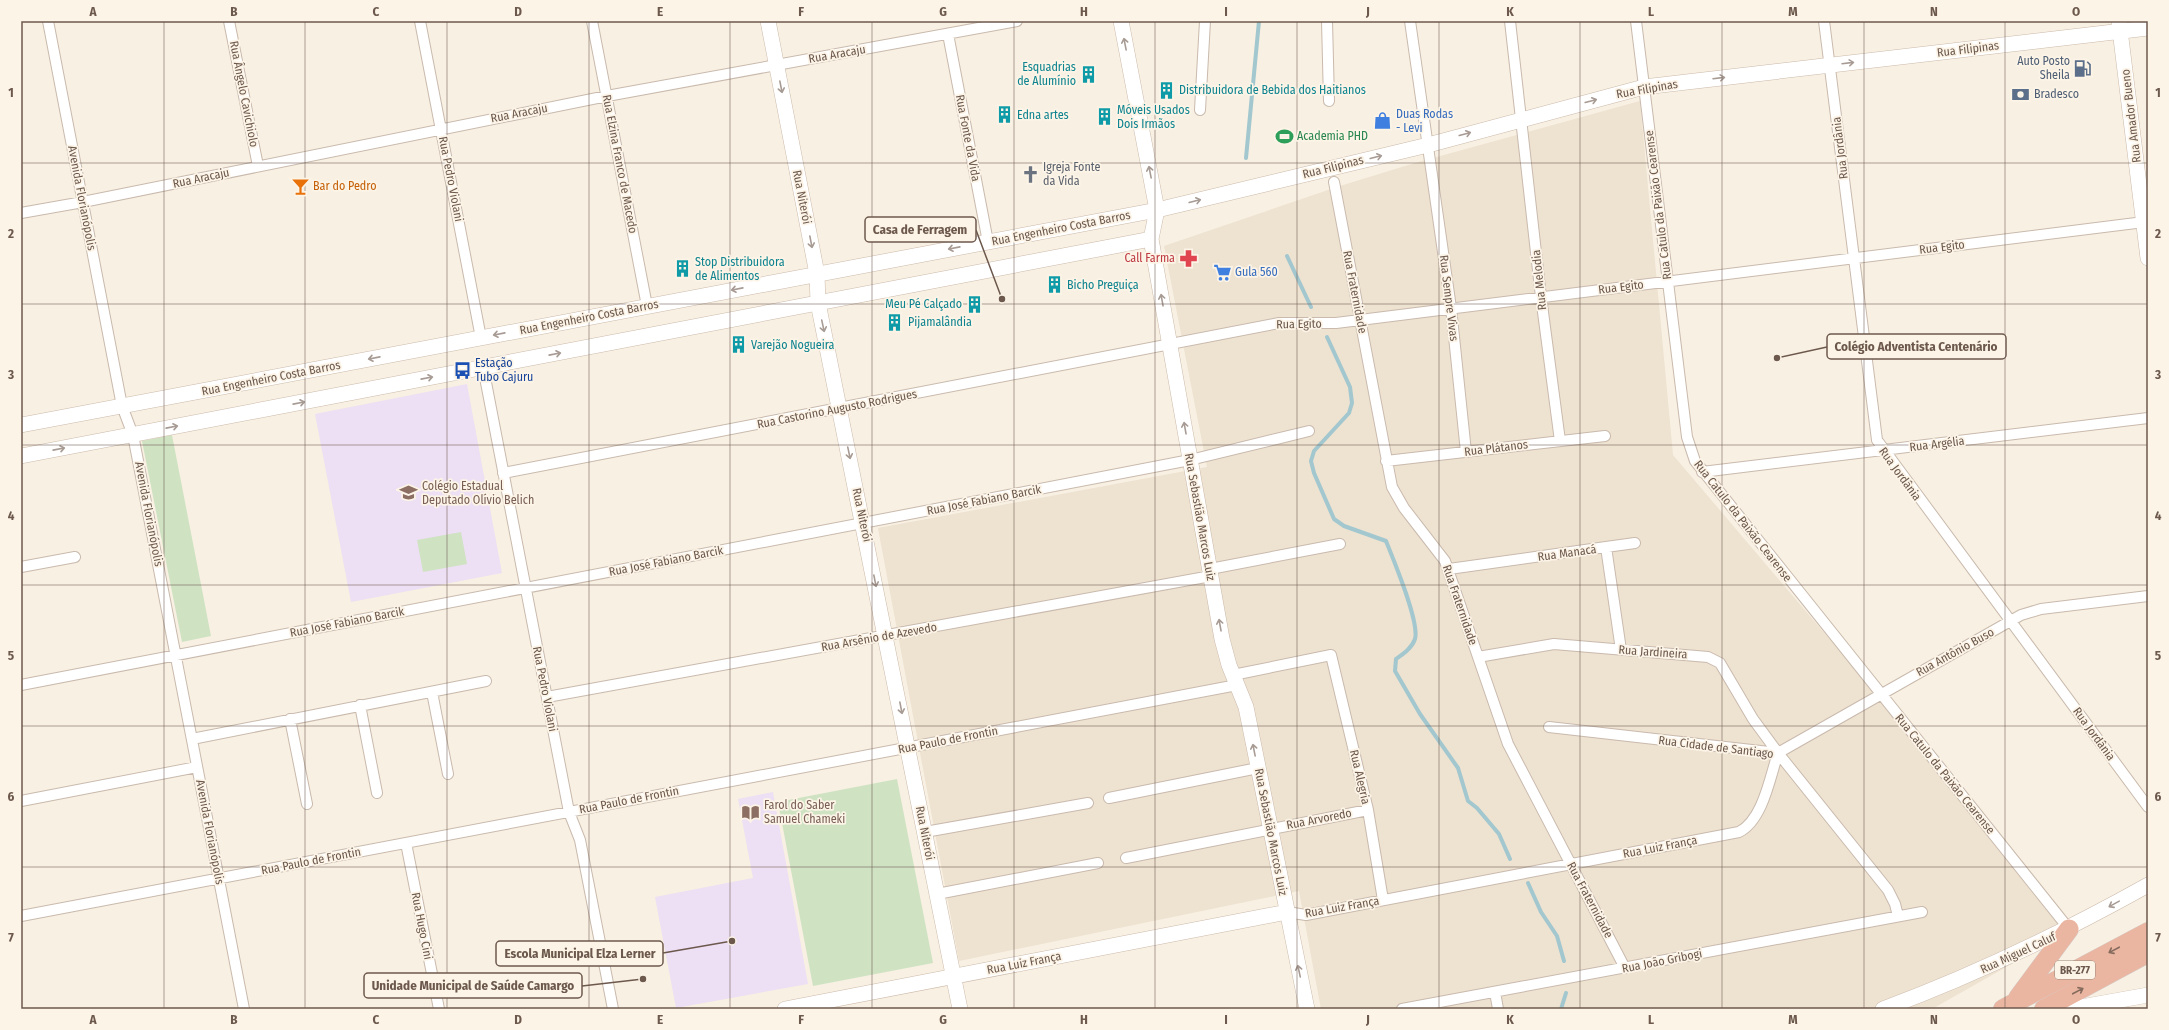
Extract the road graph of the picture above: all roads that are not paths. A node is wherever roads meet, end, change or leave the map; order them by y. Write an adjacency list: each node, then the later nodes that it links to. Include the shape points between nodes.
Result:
1 (48, 21): 28 (street, Avenida Florianópolis)
2 (229, 21): 26 (street, Rua Ângelo Cavichiolo)
3 (420, 21): 24 (street, Rua Pedro Violani)
4 (592, 21): 20 (street, Rua Elzina Franco de Macedo)
5 (768, 21): 17 (street, Rua Niterói)
6 (1018, 21): 16 (street, Rua Aracaju)
7 (1121, 21): 29 (street, Rua Sebastião Marcos Luiz, one-way to 7)
8 (1205, 21): 22 (street)
9 (1327, 21): 21 (street)
10 (1410, 21): 25 (street, Rua Sempre Vivas)
11 (1510, 21): 23 (street, Rua Melodia)
12 (1636, 21): 19 (street, Rua Catulo da Paixão Cearense)
13 (1824, 21): 18 (street, Rua Jordânia)
14 (2120, 26): 15 (street, Rua Filipinas); 18 (street, Rua Filipinas, one-way to 14); 31 (street, Rua Amador Bueno)
15 (2148, 28)
16 (948, 34): 17 (street, Rua Aracaju); 33 (street, Rua Fonte da Vida)
17 (777, 65): 20 (street, Rua Aracaju); 36 (street, Rua Niterói, one-way to 36)
18 (1830, 65): 19 (street, Rua Filipinas, one-way to 18); 34 (street, Rua Jordânia)
19 (1644, 87): 23 (street, Rua Filipinas, one-way to 19); 37 (street, Rua Catulo da Paixão Cearense)
20 (606, 96): 24 (street, Rua Aracaju); 40 (street, Rua Elzina Franco de Macedo)
21 (1329, 101)
22 (1200, 110)
23 (1522, 119): 25 (street, Rua Filipinas, one-way to 23); 38 (street, Rua Melodia)
24 (441, 128): 26 (street, Rua Aracaju); 43 (street, Rua Pedro Violani)
25 (1428, 144): 29 (street, Rua Filipinas, one-way to 25); 41 (street, Rua Sempre Vivas)
26 (258, 166): 28 (street, Rua Aracaju)
27 (1334, 182): 42 (street, Rua Fraternidade)
28 (83, 202): 30 (street, Rua Aracaju); 46 (street, Avenida Florianópolis)
29 (1157, 210): 32 (street, Rua Sebastião Marcos Luiz); 33 (street, Rua Engenheiro Costa Barros)
30 (21, 213)
31 (2144, 222): 34 (street, Rua Egito); 35 (street, Rua Amador Bueno)
32 (1151, 239): 39 (street); 44 (street, Rua Sebastião Marcos Luiz, one-way to 32)
33 (988, 242): 36 (street, Rua Engenheiro Costa Barros, one-way to 36)
34 (1853, 258): 37 (street, Rua Egito); 54 (street, Rua Jordânia, via 1874,430)
35 (2148, 258)
36 (817, 274): 39 (street, Rua Niterói); 40 (street, Rua Engenheiro Costa Barros, one-way to 40)
37 (1668, 282): 38 (street, Rua Egito); 59 (street, Rua Catulo da Paixão Cearense, via 1686,437)
38 (1541, 297): 41 (street, Rua Egito); 53 (street, Rua Melodia)
39 (818, 303): 45 (street, one-way to 39); 47 (street, Rua Niterói, one-way to 47)
40 (647, 306): 43 (street, Rua Engenheiro Costa Barros, one-way to 43)
41 (1451, 308): 42 (street, Rua Egito); 55 (street, Rua Sempre Vivas)
42 (1361, 320): 44 (street, Rua Egito, via 1326,324 1280,323); 58 (street, Rua Fraternidade)
43 (481, 338): 46 (street, Rua Engenheiro Costa Barros, one-way to 46)
44 (1170, 345): 47 (street, Rua Castorino Augusto Rodrigues); 57 (street, Rua Sebastião Marcos Luiz, one-way to 44)
45 (483, 367): 51 (street, one-way to 45); 60 (street, Rua Pedro Violani)
46 (122, 406): 49 (street, Rua Engenheiro Costa Barros); 51 (street, Avenida Florianópolis)
47 (840, 408): 60 (street, Rua Castorino Augusto Rodrigues); 61 (street, Rua Niterói, one-way to 61)
48 (2148, 418): 54 (street, Rua Argélia)
49 (21, 425)
50 (1309, 431): 57 (street, Rua José Fabiano Barcik)
51 (133, 435): 56 (street, one-way to 51); 74 (street, Avenida Florianópolis)
52 (1605, 436): 53 (street, Rua Plátanos)
53 (1560, 441): 55 (street, Rua Plátanos)
54 (1882, 450): 59 (street, Rua Argélia); 71 (street, Rua Jordânia)
55 (1466, 452): 58 (street, Rua Plátanos)
56 (21, 456)
57 (1190, 460): 61 (street, Rua José Fabiano Barcik); 68 (street, Rua Sebastião Marcos Luiz)
58 (1386, 461): 67 (street, Rua Fraternidade, via 1397,498 1440,553)
59 (1702, 472): 81 (street, Rua Catulo da Paixão Cearense)
60 (503, 473): 69 (street, Rua Pedro Violani)
61 (864, 523): 69 (street, Rua José Fabiano Barcik); 72 (street, Rua Niterói, one-way to 72)
62 (1635, 543): 64 (street)
63 (1340, 544): 68 (street, Rua Arsênio de Azevedo)
64 (1606, 547): 67 (street, Rua Manacá); 73 (street, Rua Manacá)
65 (75, 557): 66 (street)
66 (21, 567)
67 (1449, 569): 76 (street, Rua Fraternidade)
68 (1210, 572): 72 (street, Rua Arsênio de Azevedo); 77 (street, Rua Sebastião Marcos Luiz, one-way to 68, via 1225,652)
69 (526, 588): 74 (street, Rua José Fabiano Barcik); 82 (street, Rua Pedro Violani)
70 (2148, 596): 71 (street, Rua Antônio Buso, via 2041,610)
71 (2010, 621): 81 (street, Rua Antônio Buso); 97 (street, Rua Jordânia)
72 (886, 635): 82 (street, Rua Arsênio de Azevedo); 87 (street, Rua Niterói, one-way to 87)
73 (1621, 650): 76 (street, Rua Jardineira, via 1554,644); 88 (street, Rua Jardineira, via 1708,656 1715,659)
74 (176, 655): 79 (street, Rua José Fabiano Barcik); 86 (street, Avenida Florianópolis)
75 (1331, 655): 77 (street, Rua Paulo de Frontin); 98 (street, Rua Alegria)
76 (1478, 656): 105 (street, Rua Fraternidade, via 1508,744)
77 (1235, 680): 87 (street, Rua Paulo de Frontin); 90 (street, Rua Sebastião Marcos Luiz, one-way to 77, via 1246,707)
78 (486, 681): 80 (street)
79 (21, 685)
80 (432, 692): 83 (street); 91 (street)
81 (1881, 694): 88 (street, Rua Antônio Buso); 114 (street, Rua Catulo da Paixão Cearense)
82 (547, 697): 99 (street, Rua Pedro Violani)
83 (360, 706): 84 (street); 92 (street)
84 (290, 719): 86 (street); 96 (street)
85 (1549, 727): 88 (street, Rua Cidade de Santiago)
86 (192, 738): 89 (street, Avenida Florianópolis)
87 (908, 747): 99 (street, Rua Paulo de Frontin); 101 (street, Rua Niterói)
88 (1778, 753): 105 (street, Rua Luiz França, via 1759,810 1747,828 1739,832); 113 (street, Rua Cidade de Santiago, via 1888,890)
89 (197, 767): 94 (street); 106 (street, Avenida Florianópolis)
90 (1258, 768): 93 (street); 100 (street, Rua Sebastião Marcos Luiz)
91 (448, 774)
92 (377, 793)
93 (1109, 798)
94 (21, 801)
95 (1088, 803): 101 (street)
96 (307, 804)
97 (2148, 807)
98 (1368, 810): 100 (street, Rua Arvoredo); 109 (street, Rua Alegria)
99 (569, 812): 102 (street, Rua Paulo de Frontin); 125 (street, Rua Pedro Violani, via 580,840)
100 (1270, 829): 103 (street, Rua Arvoredo); 110 (street, Rua Sebastião Marcos Luiz)
101 (925, 832): 108 (street, Rua Niterói)
102 (406, 843): 106 (street, Rua Paulo de Frontin); 124 (street, Rua Hugo Cini)
103 (1126, 858)
104 (1098, 863): 108 (street)
105 (1571, 864): 109 (street, Rua Luiz França); 117 (street, Rua Fraternidade)
106 (219, 878): 112 (street, Rua Paulo de Frontin); 123 (street, Avenida Florianópolis)
107 (2148, 885): 114 (street, Rua Miguel Caluf, one-way to 114)
108 (938, 894): 118 (street, Rua Niterói)
109 (1383, 900): 110 (street, Rua Luiz França, via 1306,915)
110 (1287, 912): 118 (street, Rua Luiz França); 128 (street, Rua Sebastião Marcos Luiz, one-way to 110)
111 (1922, 912): 113 (street, Rua João Gribogi)
112 (21, 916)
113 (1898, 916): 117 (street, Rua João Gribogi)
114 (2069, 929): 121 (highway); 130 (street, Rua Miguel Caluf, via 1974,973)
115 (2148, 932): 121 (highway, BR-277, one-way to 121)
116 (2148, 953): 131 (highway, BR-277, one-way to 116)
117 (1625, 968): 119 (street, Rua João Gribogi)
118 (954, 976): 126 (street, Rua Luiz França); 127 (street, Rua Niterói)
119 (1494, 992): 122 (street, Rua João Gribogi); 129 (street)
120 (2147, 996): 132 (street)
121 (2009, 1006)
122 (1408, 1008)
123 (244, 1009)
124 (439, 1009)
125 (613, 1009)
126 (785, 1009)
127 (960, 1009)
128 (1307, 1009)
129 (1498, 1009)
130 (1883, 1009)
131 (2044, 1009)
132 (2070, 1009)

